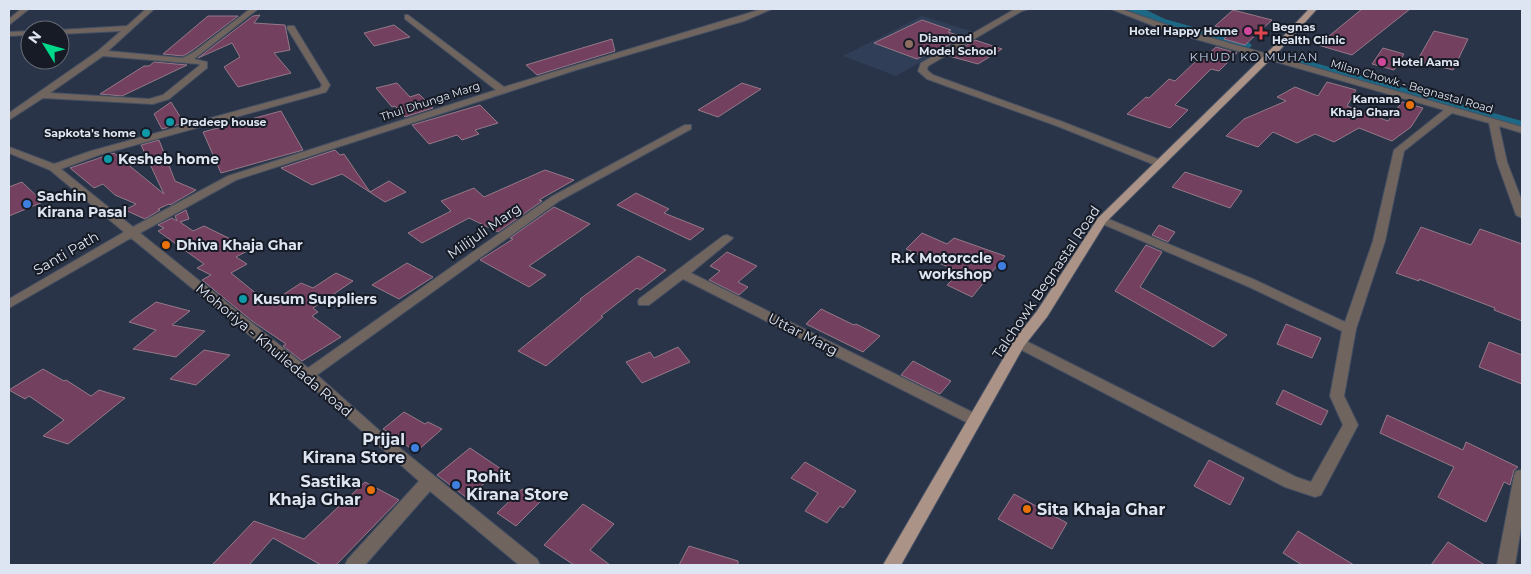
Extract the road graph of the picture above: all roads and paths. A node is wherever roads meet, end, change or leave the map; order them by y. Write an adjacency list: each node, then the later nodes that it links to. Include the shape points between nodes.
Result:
1 (25, 9): 9 (street)
2 (150, 9): 10 (street)
3 (254, 9): 15 (street)
4 (768, 9): 16 (street, Thul Dhunga Marg)
5 (1025, 9): 24 (street, via 970,37 924,65 922,71 930,77)
6 (1115, 9): 14 (street, Milan Chowk - Begnastal Road, via 1167,28)
7 (1313, 9): 14 (main road, Talchowk Begnastal Road)
8 (408, 17): 16 (street)
9 (9, 23)
10 (129, 28): 12 (street); 13 (street)
11 (291, 28): 25 (street, via 326,85 323,90 95,153)
12 (70, 31)
13 (101, 53): 15 (street); 17 (street)
14 (1267, 56): 18 (street, Milan Chowk - Begnastal Road); 24 (main road, Talchowk Begnastal Road)
15 (185, 60): 17 (street, via 201,62 203,68 166,97 150,102)
16 (503, 91): 28 (street, Thul Dhunga Marg, via 232,178)
17 (42, 95): 19 (street)
18 (1450, 110): 20 (street, Milan Chowk - Begnastal Road); 34 (street, via 1399,150 1391,200 1369,278)
19 (9, 118)
20 (1494, 121): 22 (street, Milan Chowk - Begnastal Road); 26 (street, via 1502,162)
21 (688, 127): 36 (street, Milijuli Marg, via 555,199)
22 (1522, 130)
23 (9, 150): 25 (street, Mohoriya - Khuiledada Road)
24 (1159, 163): 27 (main road, Talchowk Begnastal Road)
25 (54, 168): 28 (street, Mohoriya - Khuiledada Road)
26 (1522, 215)
27 (1102, 220): 34 (street); 35 (main road, Talchowk Begnastal Road, via 1042,314)
28 (133, 232): 30 (street, Thul Dhunga Marg); 36 (street, Mohoriya - Khuiledada Road)
29 (727, 238): 31 (street)
30 (111, 244): 33 (street, Santi Path)
31 (682, 274): 32 (street); 37 (street, Uttar Marg)
32 (644, 302)
33 (9, 304)
34 (1350, 329): 35 (street, via 1337,396 1351,425 1315,490 1291,482)
35 (1019, 343): 37 (main road, Talchowk Begnastal Road)
36 (308, 375): 39 (street, Mohoriya - Khuiledada Road)
37 (975, 420): 42 (main road, Talchowk Begnastal Road)
38 (1522, 476): 43 (street)
39 (430, 480): 40 (street); 41 (street, Mohoriya - Khuiledada Road)
40 (354, 565)
41 (531, 565)
42 (892, 565)
43 (1506, 565)

